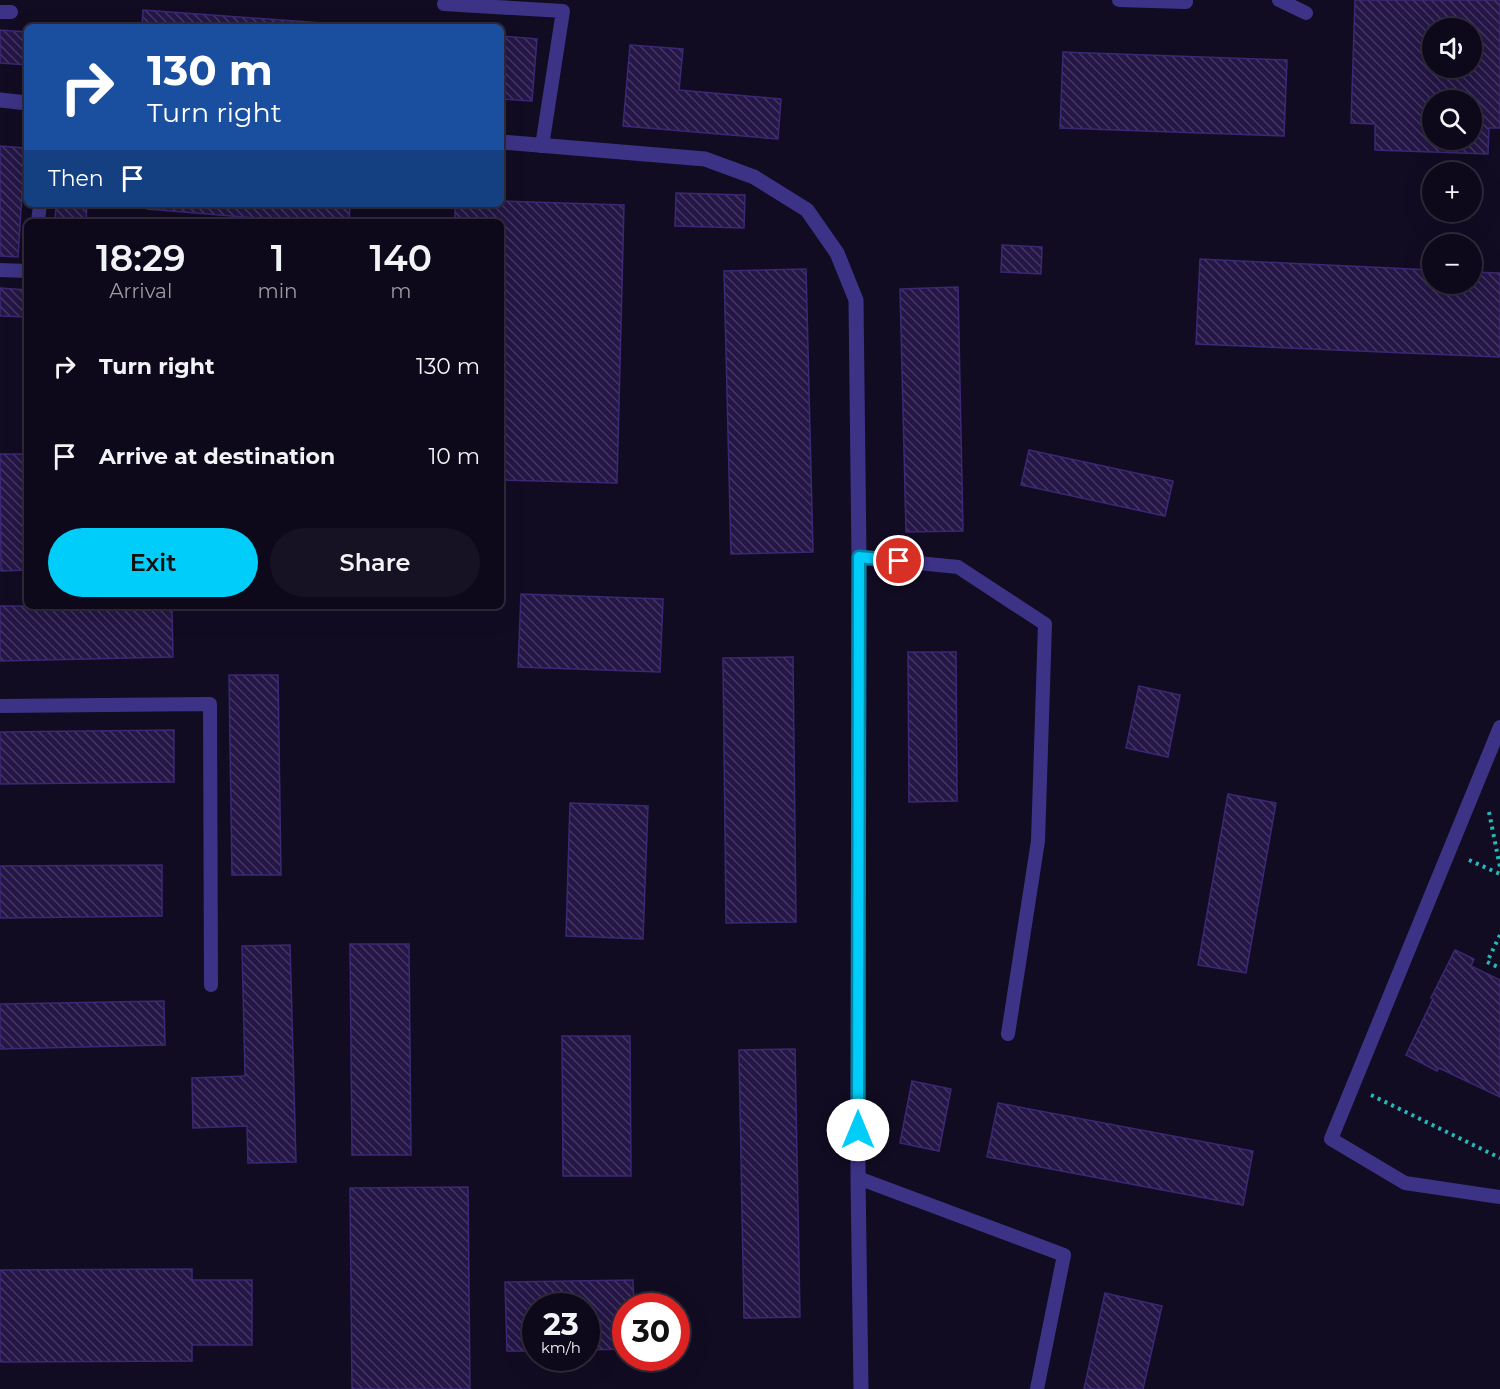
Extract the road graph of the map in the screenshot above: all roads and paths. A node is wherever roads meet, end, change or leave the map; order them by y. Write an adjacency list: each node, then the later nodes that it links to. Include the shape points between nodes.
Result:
1 (1119, 0): 3 (lane)
2 (1278, 0): 6 (lane)
3 (1186, 2)
4 (444, 4): 5 (lane)
5 (567, 5): 10 (lane)
6 (1306, 13)
7 (0, 100): 8 (street)
8 (24, 103)
9 (504, 142): 10 (street)
10 (542, 146): 13 (street, via 705,159 754,177 807,210 837,253 856,300)
11 (0, 270): 12 (lane)
12 (24, 271)
13 (859, 557): 24 (lane, via 958,567 1044,624 1038,841); 27 (street)
14 (0, 706): 23 (lane, via 210,704)
15 (1500, 727): 28 (lane, via 1331,1139 1405,1183)
16 (1484, 818): 17 (path, via 1488,808)
17 (1499, 860): 18 (path)
18 (1500, 867)
19 (1464, 870): 20 (path, via 1468,859)
20 (1500, 874)
21 (1500, 935): 22 (path, via 1487,962)
22 (1500, 968)
23 (211, 985)
24 (1008, 1034)
25 (1370, 1094): 26 (path)
26 (1500, 1158)
27 (858, 1178): 29 (street); 30 (lane, via 1064,1255)
28 (1500, 1197)
29 (861, 1389)
30 (1037, 1389)

